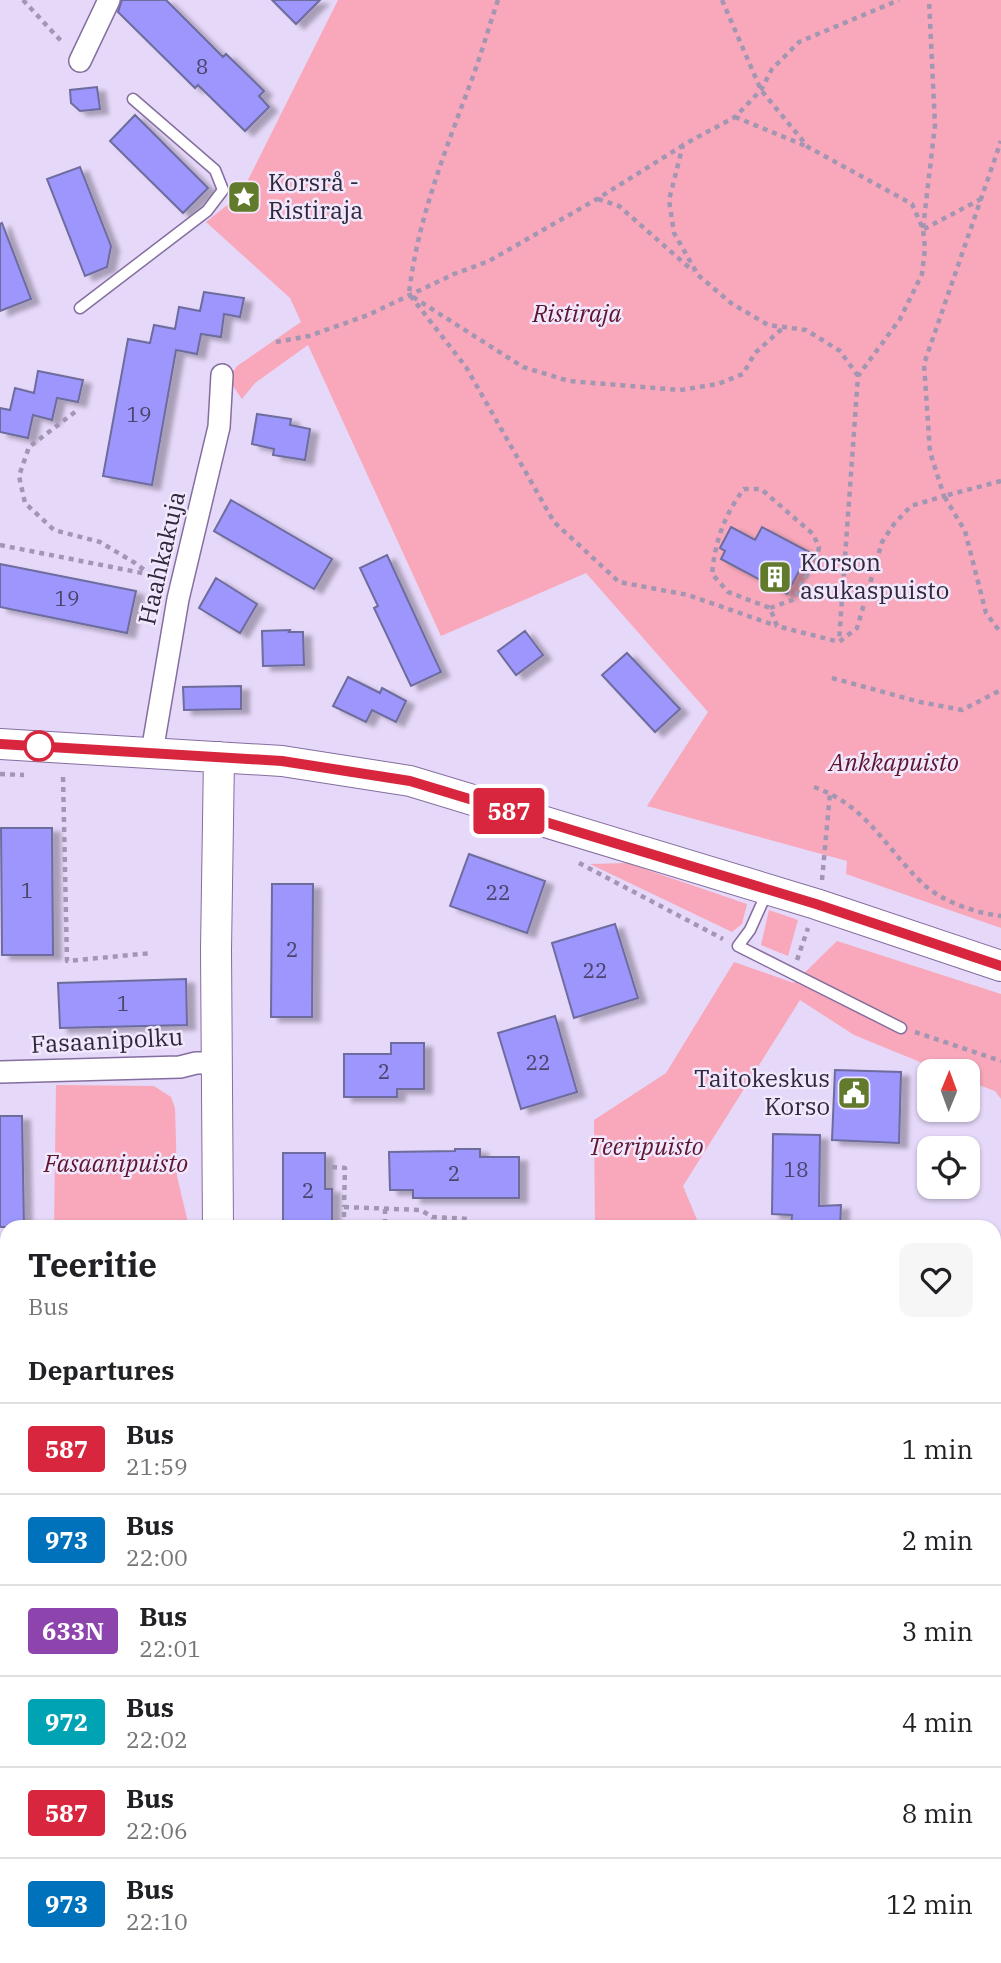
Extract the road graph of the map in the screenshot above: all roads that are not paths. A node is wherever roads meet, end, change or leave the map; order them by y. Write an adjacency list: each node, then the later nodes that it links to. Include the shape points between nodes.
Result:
1 (109, 0): 2 (street)
2 (80, 61)
3 (134, 99): 4 (lane, via 215,170 223,190 207,211)
4 (79, 308)
5 (222, 375): 7 (street, Haahkakuja, via 219,427 178,599)
6 (0, 744): 7 (main road)
7 (152, 752): 8 (main road)
8 (219, 757): 9 (main road, via 282,761 410,781); 12 (main road)
9 (768, 890): 10 (main road); 11 (lane, via 738,946)
10 (1001, 966)
11 (901, 1028)
12 (217, 1063): 13 (street, Fasaanipolku); 14 (main road)
13 (0, 1072)
14 (218, 1220)

